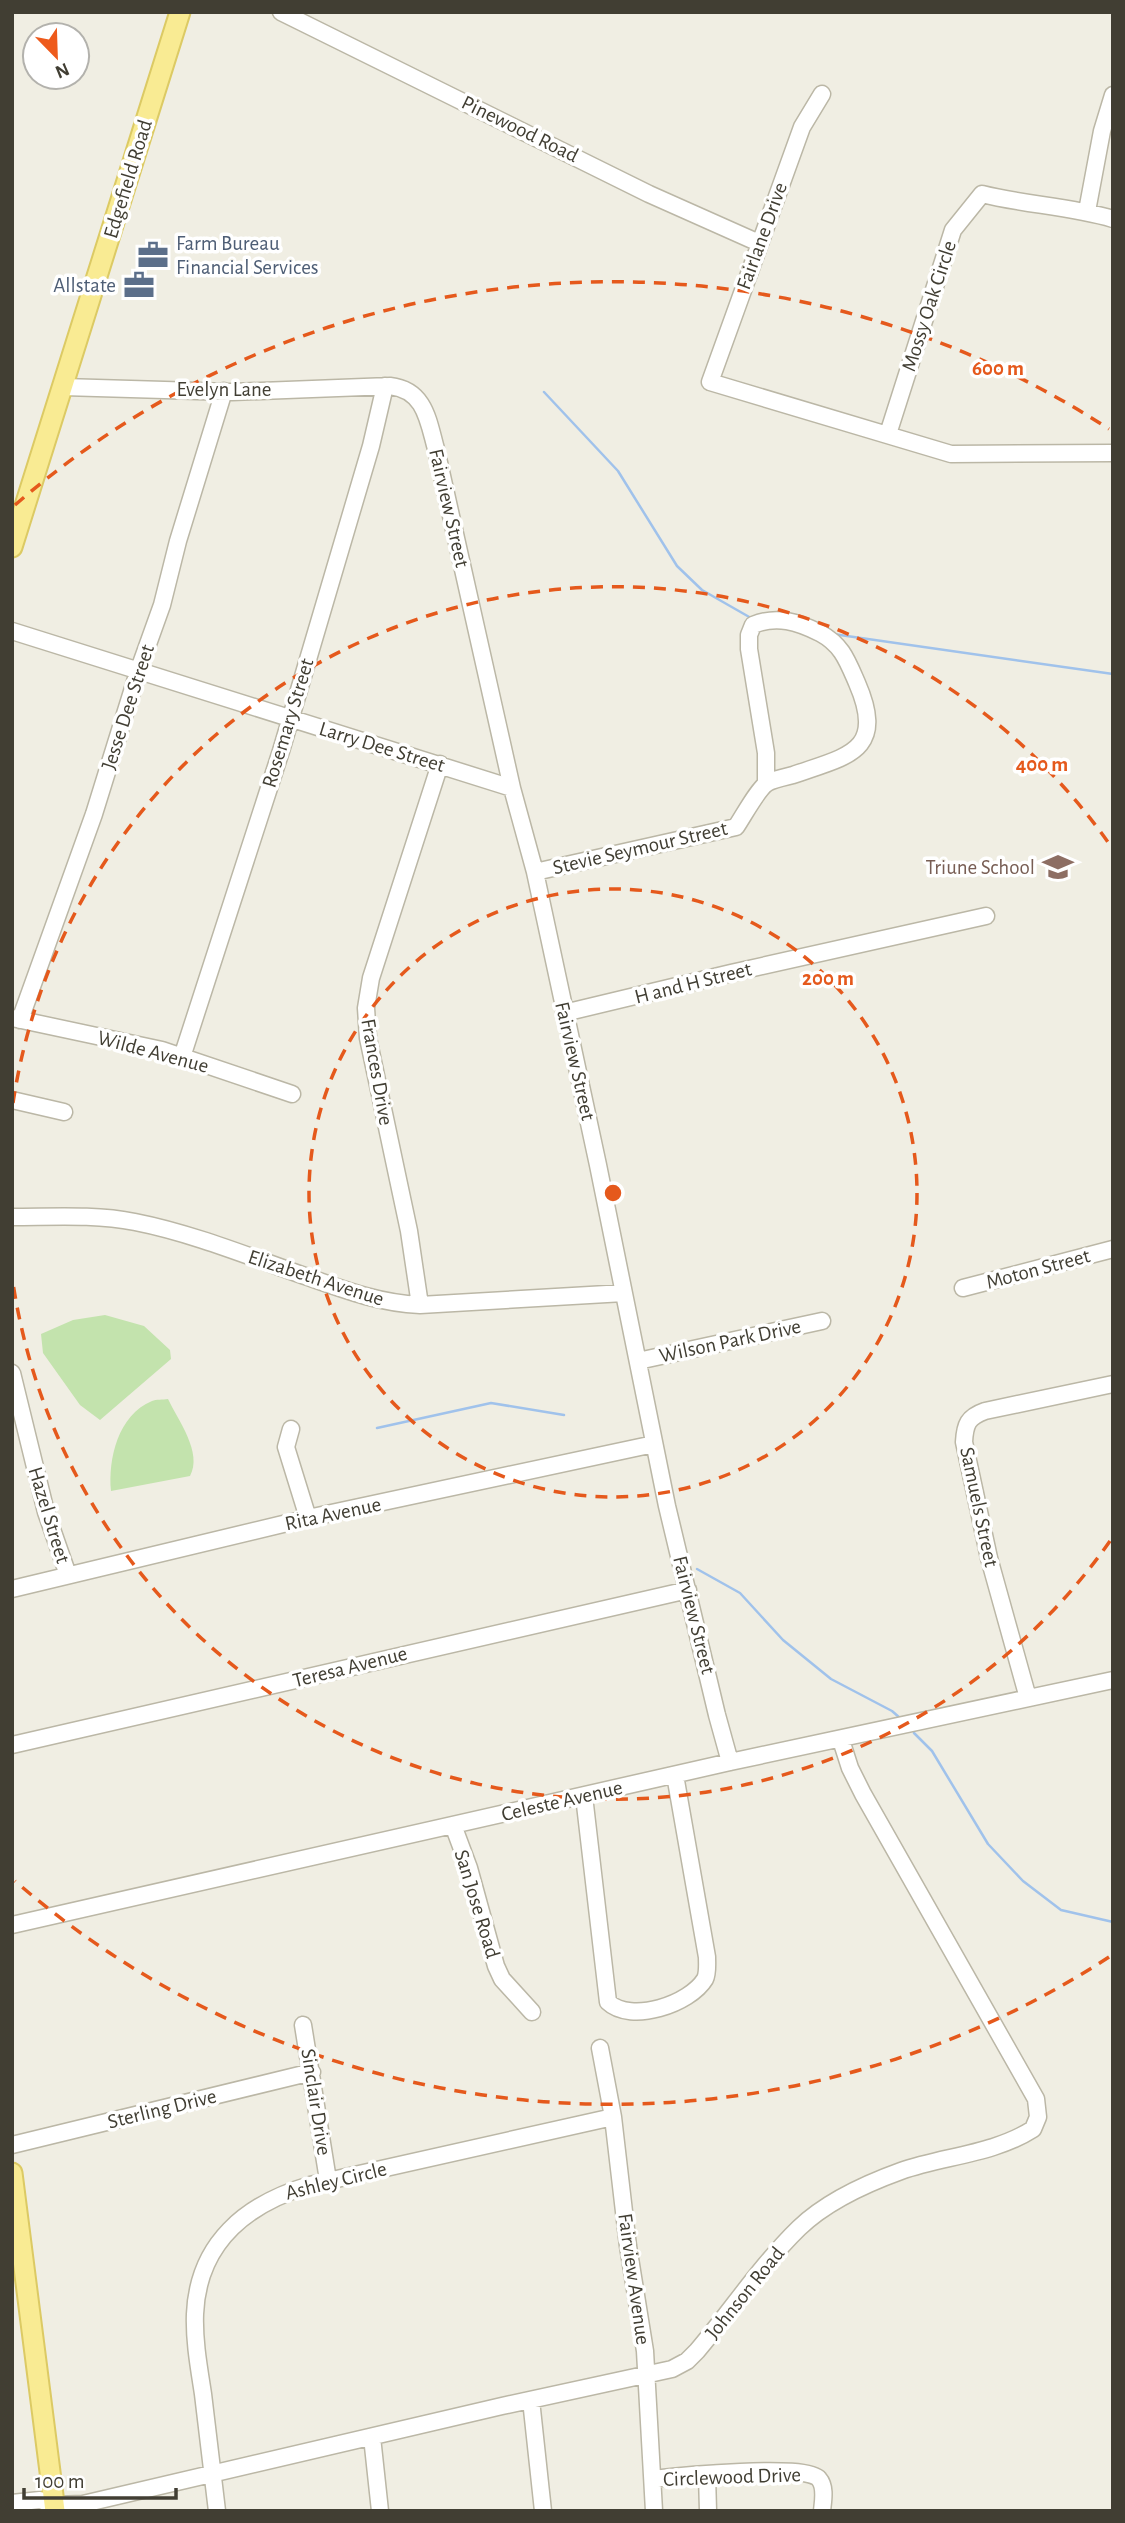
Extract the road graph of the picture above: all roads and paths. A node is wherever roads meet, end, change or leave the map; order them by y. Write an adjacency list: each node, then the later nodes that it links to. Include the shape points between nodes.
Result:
1 (180, 12): 9 (main road, Edgefield Road)
2 (281, 12): 7 (street, Pinewood Road, via 649,194)
3 (822, 94): 7 (street, Fairlane Drive, via 802,127)
4 (1113, 95): 5 (street)
5 (1087, 211): 6 (street, Mossy Oak Circle); 11 (street, Mossy Oak Circle, via 982,194 953,230)
6 (1113, 219)
7 (759, 243): 11 (street, Fairlane Drive, via 710,382)
8 (384, 386): 10 (street, Evelyn Lane); 16 (street, Rosemary Street); 19 (street, Fairview Street, via 412,393 426,412)
9 (63, 387): 10 (street, Evelyn Lane); 13 (main road, Edgefield Road)
10 (223, 391): 15 (street, Jesse Dee Street, via 162,605)
11 (888, 434): 12 (street, via 951,454)
12 (1113, 453)
13 (12, 547)
14 (12, 631): 15 (street, Larry Dee Street)
15 (138, 672): 16 (street, Larry Dee Street); 23 (street, Jesse Dee Street, via 94,814)
16 (290, 719): 17 (street, Larry Dee Street); 24 (street, Rosemary Street)
17 (440, 764): 19 (street, Larry Dee Street); 32 (street, Frances Drive, via 371,978 366,1008)
18 (766, 784): 18 (street, via 843,758 856,751 868,730 864,700 846,658 834,641 797,622 764,620 753,625 749,635 766,753); 20 (street, Stevie Seymour Street, via 736,827)
19 (512, 788): 20 (street, Fairview Street)
20 (535, 872): 22 (street, Fairview Street)
21 (986, 916): 22 (street, H and H Street)
22 (564, 1013): 31 (street, Fairview Street)
23 (16, 1019): 24 (street, Wilde Avenue)
24 (182, 1057): 25 (street, Wilde Avenue)
25 (292, 1094)
26 (12, 1100): 27 (street)
27 (64, 1112)
28 (12, 1217): 32 (street, Elizabeth Avenue, via 133,1221 365,1297)
29 (1113, 1249): 30 (street, Moton Street)
30 (962, 1288)
31 (624, 1293): 32 (street, Elizabeth Avenue); 34 (street, Fairview Street)
32 (420, 1305)
33 (822, 1321): 34 (street, Wilson Park Drive)
34 (638, 1361): 38 (street, Fairview Street)
35 (12, 1373): 40 (street, Hazel Street, via 46,1512)
36 (1113, 1384): 44 (street, Samuels Street, via 985,1411 972,1416 965,1426 964,1442 989,1558)
37 (291, 1429): 39 (street, via 286,1447)
38 (654, 1444): 39 (street, Rita Avenue); 42 (street, Fairview Street)
39 (308, 1518): 40 (street, Rita Avenue)
40 (68, 1575): 41 (street, Rita Avenue)
41 (12, 1589)
42 (688, 1590): 46 (street, Teresa Avenue); 47 (street, Fairview Street)
43 (1113, 1680): 44 (street, Celeste Avenue)
44 (1028, 1698): 45 (street, Celeste Avenue)
45 (841, 1740): 47 (street, Celeste Avenue); 60 (street, Johnson Road, via 863,1794 1032,2093 1038,2108 1036,2124 1011,2140 866,2185 825,2208 778,2252 687,2361)
46 (12, 1745)
47 (730, 1762): 48 (street, Celeste Avenue)
48 (675, 1775): 49 (street, Celeste Avenue); 49 (street, via 707,1976 695,1991 670,2006 634,2011 614,2008 608,2002)
49 (584, 1796): 50 (street, Celeste Avenue)
50 (453, 1825): 51 (street, Celeste Avenue); 52 (street, San Jose Road, via 470,1868 496,1966)
51 (12, 1926)
52 (532, 2012)
53 (303, 2025): 55 (street, Sinclair Drive)
54 (600, 2048): 56 (street, Fairview Avenue)
55 (312, 2072): 57 (street, Sterling Drive); 59 (street, Sinclair Drive)
56 (612, 2117): 59 (street, Ashley Circle); 60 (street, Fairview Avenue)
57 (12, 2145)
58 (12, 2173): 67 (main road)
59 (328, 2180): 63 (street, Ashley Circle, via 261,2204 232,2226 208,2261 197,2297 195,2328)
60 (646, 2375): 61 (street, Johnson Road); 65 (street, Fairview Avenue)
61 (531, 2400): 62 (street, Johnson Road); 70 (street)
62 (372, 2437): 63 (street, Johnson Road); 69 (street)
63 (213, 2473): 67 (street, Johnson Road); 68 (street, Ashley Circle)
64 (707, 2475): 65 (street, Circlewood Drive); 72 (street); 73 (street, Circlewood Drive, via 814,2475 823,2491)
65 (653, 2479): 71 (street, Fairview Avenue)
66 (12, 2503): 67 (street, Johnson Road, via 40,2500)
67 (55, 2508)
68 (217, 2511)
69 (380, 2511)
70 (543, 2511)
71 (654, 2511)
72 (708, 2511)
73 (822, 2511)

